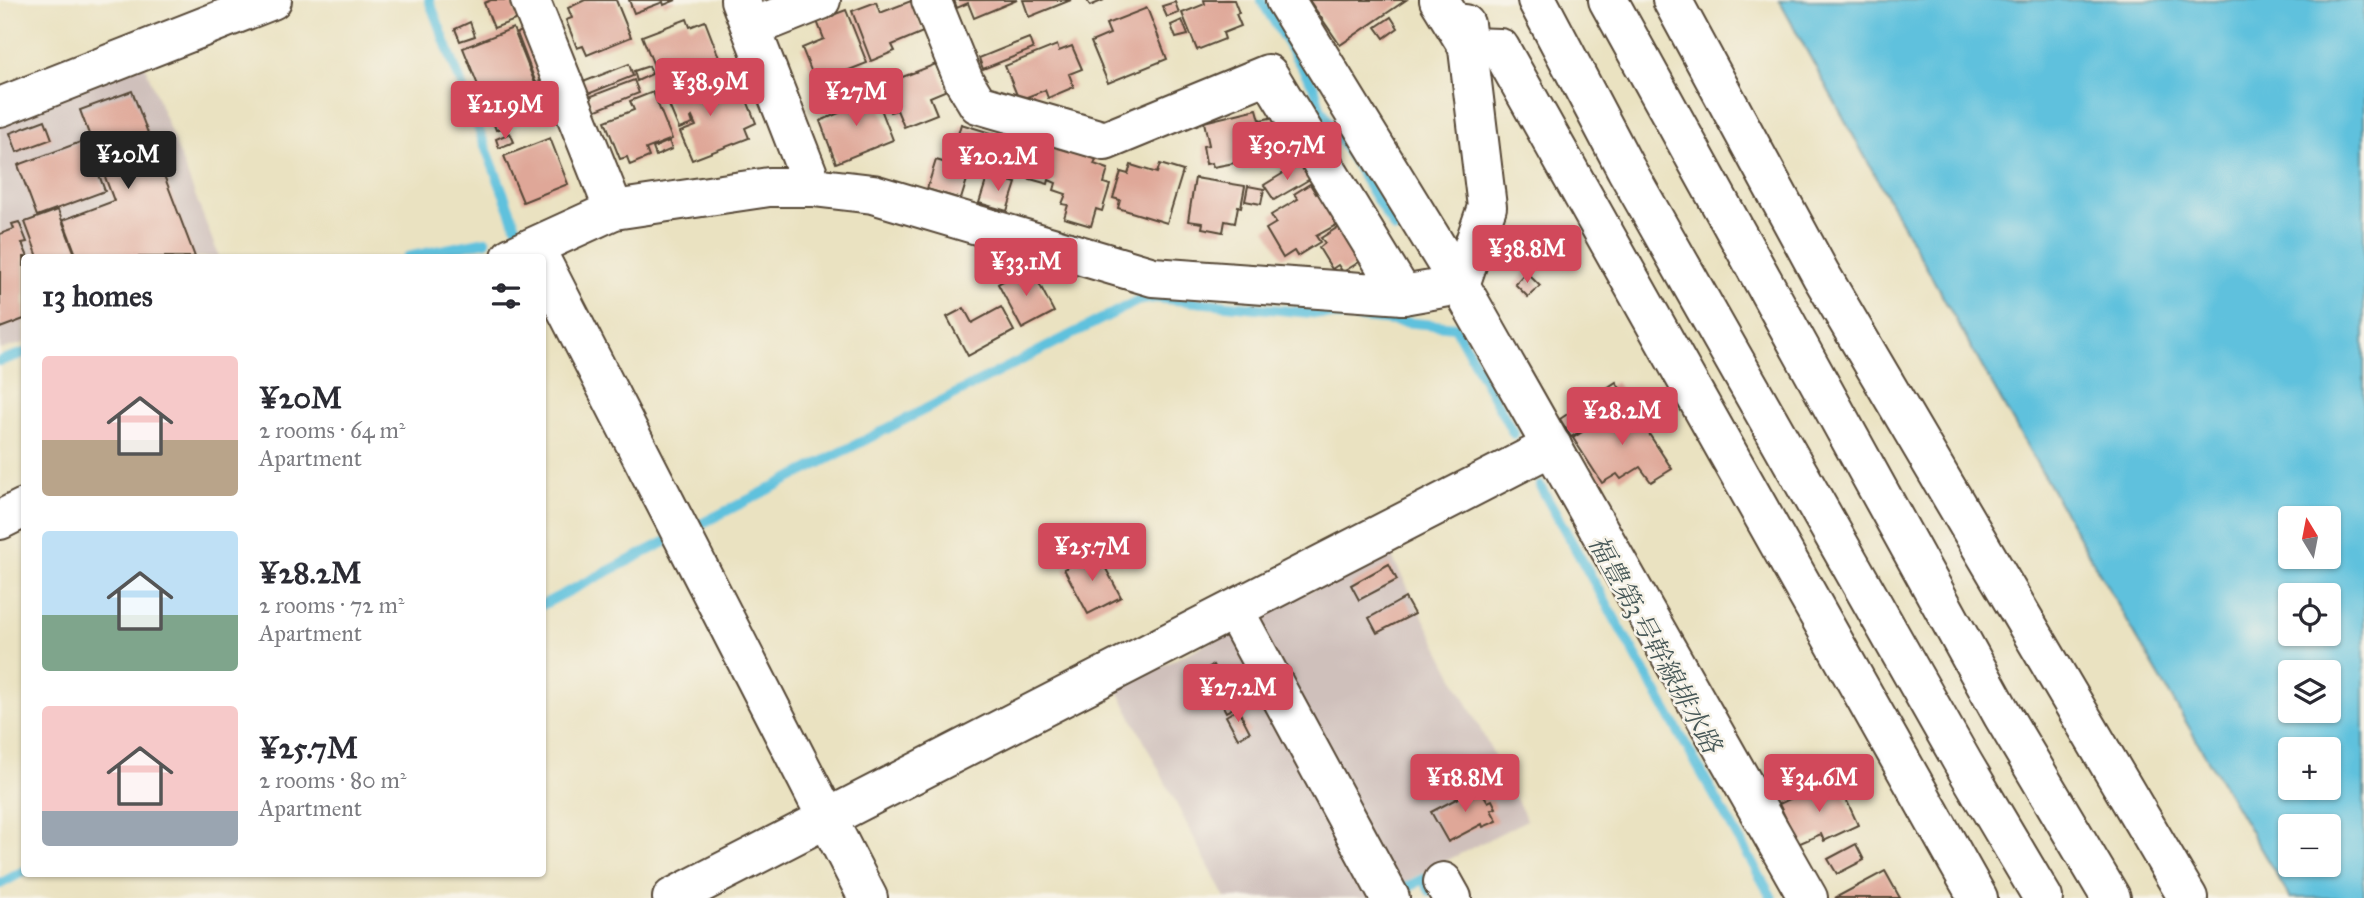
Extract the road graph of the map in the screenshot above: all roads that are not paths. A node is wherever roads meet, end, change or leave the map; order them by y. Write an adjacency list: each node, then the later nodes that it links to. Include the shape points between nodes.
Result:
1 (272, 0): 13 (street)
2 (530, 0): 15 (street)
3 (821, 0): 11 (street)
4 (931, 0): 19 (street, via 978,104 1105,141 1268,74)
5 (1285, 0): 18 (street)
6 (1439, 0): 12 (street)
7 (1462, 0): 12 (street)
8 (1537, 0): 30 (street, via 1633,181)
9 (1608, 0): 31 (street, via 2003,716)
10 (1672, 0): 32 (street, via 1821,275)
11 (746, 14): 14 (street)
12 (1468, 47): 18 (street, via 1488,207); 29 (street, via 1500,48)
13 (0, 107)
14 (813, 187): 15 (street, via 769,187); 19 (street, via 873,194 1153,277)
15 (614, 210): 16 (street)
16 (536, 254)
17 (546, 283): 24 (street)
18 (1460, 285): 19 (street); 20 (street)
19 (1403, 295)
20 (1552, 446): 23 (street); 28 (street)
21 (21, 510): 22 (street)
22 (0, 520)
23 (1234, 610): 24 (street); 27 (street)
24 (827, 818): 25 (street); 26 (street)
25 (672, 898)
26 (868, 898)
27 (1390, 898)
28 (1808, 898)
29 (1979, 898)
30 (2043, 898)
31 (2111, 898)
32 (2188, 898)

